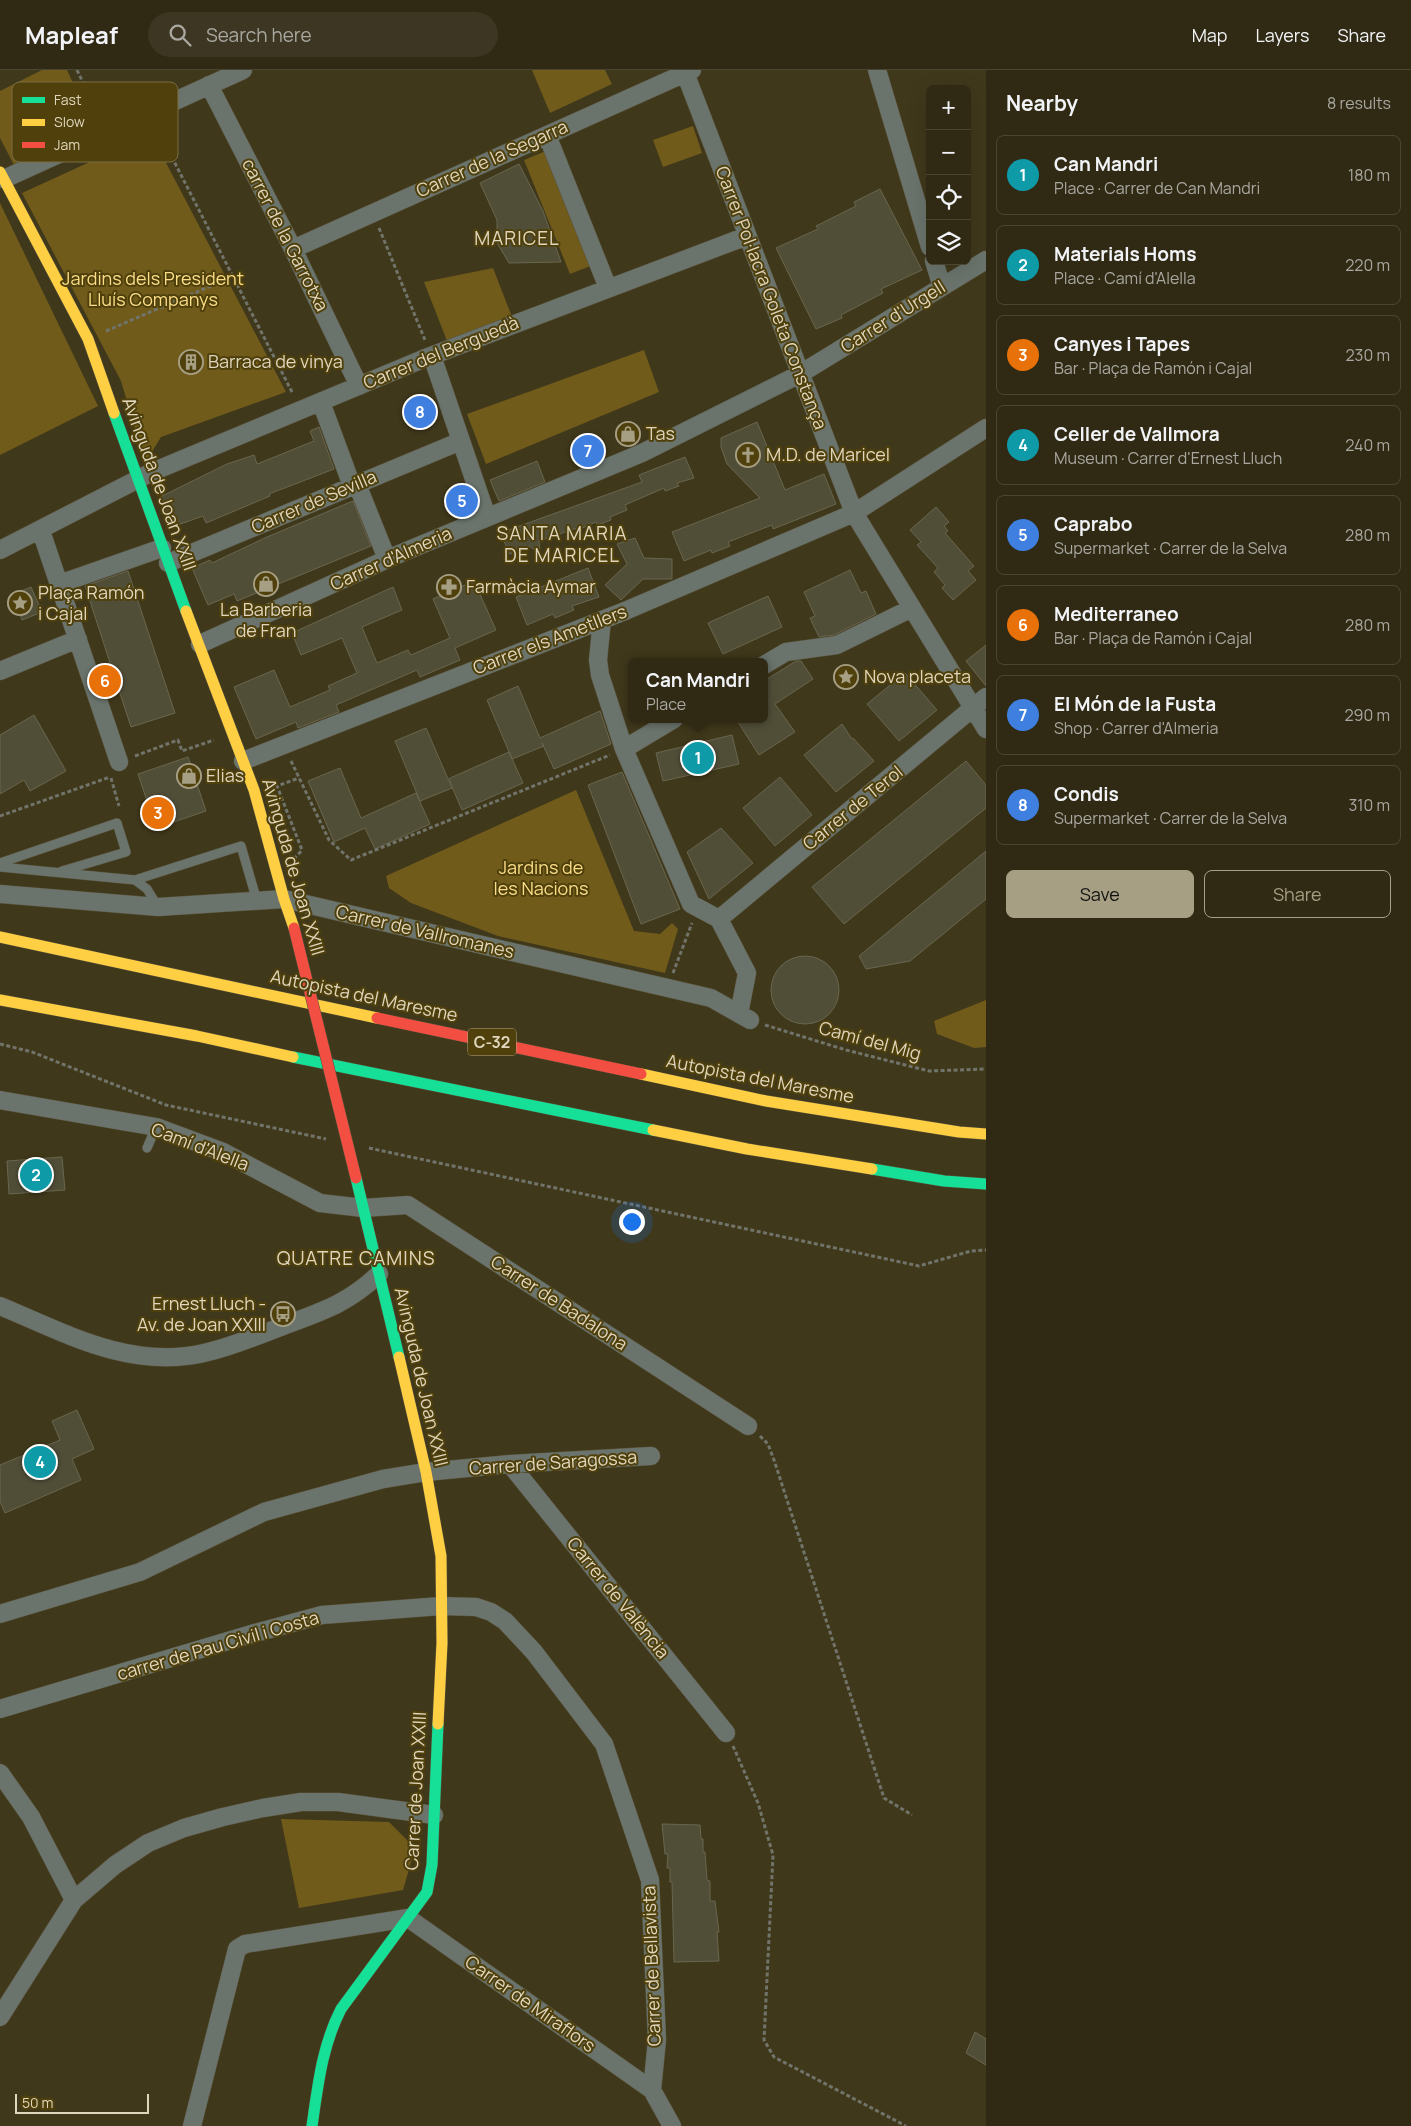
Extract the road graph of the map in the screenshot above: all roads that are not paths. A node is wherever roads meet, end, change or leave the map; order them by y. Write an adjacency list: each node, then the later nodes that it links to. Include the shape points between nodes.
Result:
1 (243, 70): 4 (street)
2 (877, 70): 9 (street)
3 (687, 71): 6 (street, Carrer de la Segarra); 10 (street, Carrer Pol·lacra Goleta Constança)
4 (209, 85): 5 (street); 11 (street, carrer de la Garrotxa)
5 (178, 99)
6 (547, 134): 11 (street, Carrer de la Segarra); 15 (street)
7 (35, 162): 8 (street)
8 (2, 176): 22 (main road, Avinguda de Joan XXIII, via 88,339)
9 (926, 234)
10 (747, 236): 15 (street, Carrer del Berguedà); 17 (street, Carrer Pol·lacra Goleta Constança)
11 (293, 249): 18 (street, carrer de la Garrotxa)
12 (986, 260): 14 (street, Carrer d'Urgell)
13 (935, 265): 14 (street)
14 (942, 287): 17 (street, Carrer d'Urgell)
15 (608, 288): 16 (street, Carrer del Berguedà)
16 (432, 356): 18 (street, Carrer del Berguedà); 21 (street)
17 (800, 374): 24 (street, Carrer Pol·lacra Goleta Constança); 25 (street, Carrer d'Almeria, via 642,453)
18 (359, 386): 19 (street, Carrer del Berguedà)
19 (322, 402): 22 (street, Carrer del Berguedà); 23 (street)
20 (986, 428): 24 (street, Carrer els Ametllers)
21 (461, 441): 23 (street, Carrer de Sevilla); 25 (street)
22 (138, 478): 26 (street, Carrer del Berguedà); 28 (main road, Avinguda de Joan XXIII)
23 (354, 485): 28 (street, Carrer de Sevilla); 29 (street)
24 (854, 513): 31 (street, Carrer Pol·lacra Goleta Constança); 32 (street, Carrer els Ametllers)
25 (487, 517): 29 (street, Carrer d'Almeria)
26 (41, 531): 27 (street, Carrer del Berguedà); 30 (street)
27 (0, 550)
28 (165, 556): 30 (street, Carrer de Sevilla); 34 (main road, Avinguda de Joan XXIII)
29 (387, 560): 34 (street, Carrer d'Almeria)
30 (59, 584): 33 (street)
31 (912, 608): 35 (street, via 837,645 786,652); 37 (street, Carrer Pol·lacra Goleta Constança)
32 (602, 620): 40 (street, via 598,660 600,675); 41 (street, Carrer els Ametllers)
33 (78, 639): 36 (street); 42 (street)
34 (200, 644): 41 (main road, Avinguda de Joan XXIII)
35 (768, 663)
36 (0, 671)
37 (980, 703): 39 (street, Carrer Pol·lacra Goleta Constança); 51 (street, Carrer de Terol)
38 (667, 723): 40 (street)
39 (986, 729)
40 (624, 749): 51 (street, via 691,904)
41 (243, 761): 48 (main road, Avinguda de Joan XXIII)
42 (115, 770)
43 (0, 863): 45 (lane, via 117,823 126,852)
44 (0, 867): 45 (lane)
45 (57, 872): 46 (lane)
46 (135, 880): 49 (lane, via 241,846); 50 (lane, via 147,890)
47 (0, 894): 50 (street, Carrer de Vallromanes)
48 (284, 900): 49 (street, Carrer de Vallromanes); 51 (street, Carrer de Vallromanes, via 711,998 744,1017 747,973); 63 (main road, Avinguda de Joan XXIII, bridge, via 294,928)
49 (257, 901): 50 (street, Carrer de Vallromanes)
50 (158, 907)
51 (719, 919)
52 (0, 937): 59 (main road, Autopista del Maresme / C-32, via 766,1101)
53 (0, 1000): 55 (main road)
54 (0, 1008): 55 (main road)
55 (197, 1036): 62 (main road, via 747,1149 944,1181)
56 (0, 1100): 58 (street, Camí d'Alella)
57 (986, 1121): 59 (main road)
58 (156, 1127): 61 (lane); 63 (street, Camí d'Alella, via 223,1152 320,1203)
59 (959, 1132): 60 (main road, Autopista del Maresme / C-32)
60 (986, 1134)
61 (147, 1148)
62 (986, 1184)
63 (363, 1208): 64 (main road, Avinguda de Joan XXIII); 66 (street, Carrer de Badalona, via 408,1205)
64 (379, 1274): 65 (street, via 360,1292 336,1306 240,1343 202,1354 163,1358 125,1354 92,1345); 69 (main road, Avinguda de Joan XXIII)
65 (0, 1306)
66 (748, 1426)
67 (651, 1456): 68 (street, Carrer de Saragossa)
68 (510, 1464): 69 (street, Carrer de Saragossa); 73 (street, Carrer de València)
69 (426, 1472): 70 (main road, Avinguda de Joan XXIII, via 441,1556); 71 (street, Carrer de Saragossa, via 383,1479 264,1512 140,1572)
70 (441, 1606): 72 (street, carrer de Pau Civil i Costa, via 322,1615); 75 (main road, Carrer de Joan XXIII); 79 (street, Carrer de Bellavista, via 476,1607 505,1621 534,1652 604,1744 650,1880 657,2040)
71 (0, 1614)
72 (0, 1709)
73 (726, 1733)
74 (0, 1773): 76 (street, via 31,1818)
75 (434, 1815): 76 (street, via 338,1802 310,1802 223,1817 184,1828 148,1844 116,1865); 77 (main road, Carrer de Joan XXIII, via 432,1865 427,1892)
76 (74, 1900): 78 (street)
77 (408, 1918): 79 (street, Carrer de Miraflors); 80 (street, via 245,1944 236,1949); 81 (main road, Carrer de Joan XXIII, via 330,2029)
78 (0, 2017)
79 (652, 2090): 82 (street)
80 (192, 2126)
81 (312, 2126)
82 (672, 2126)

